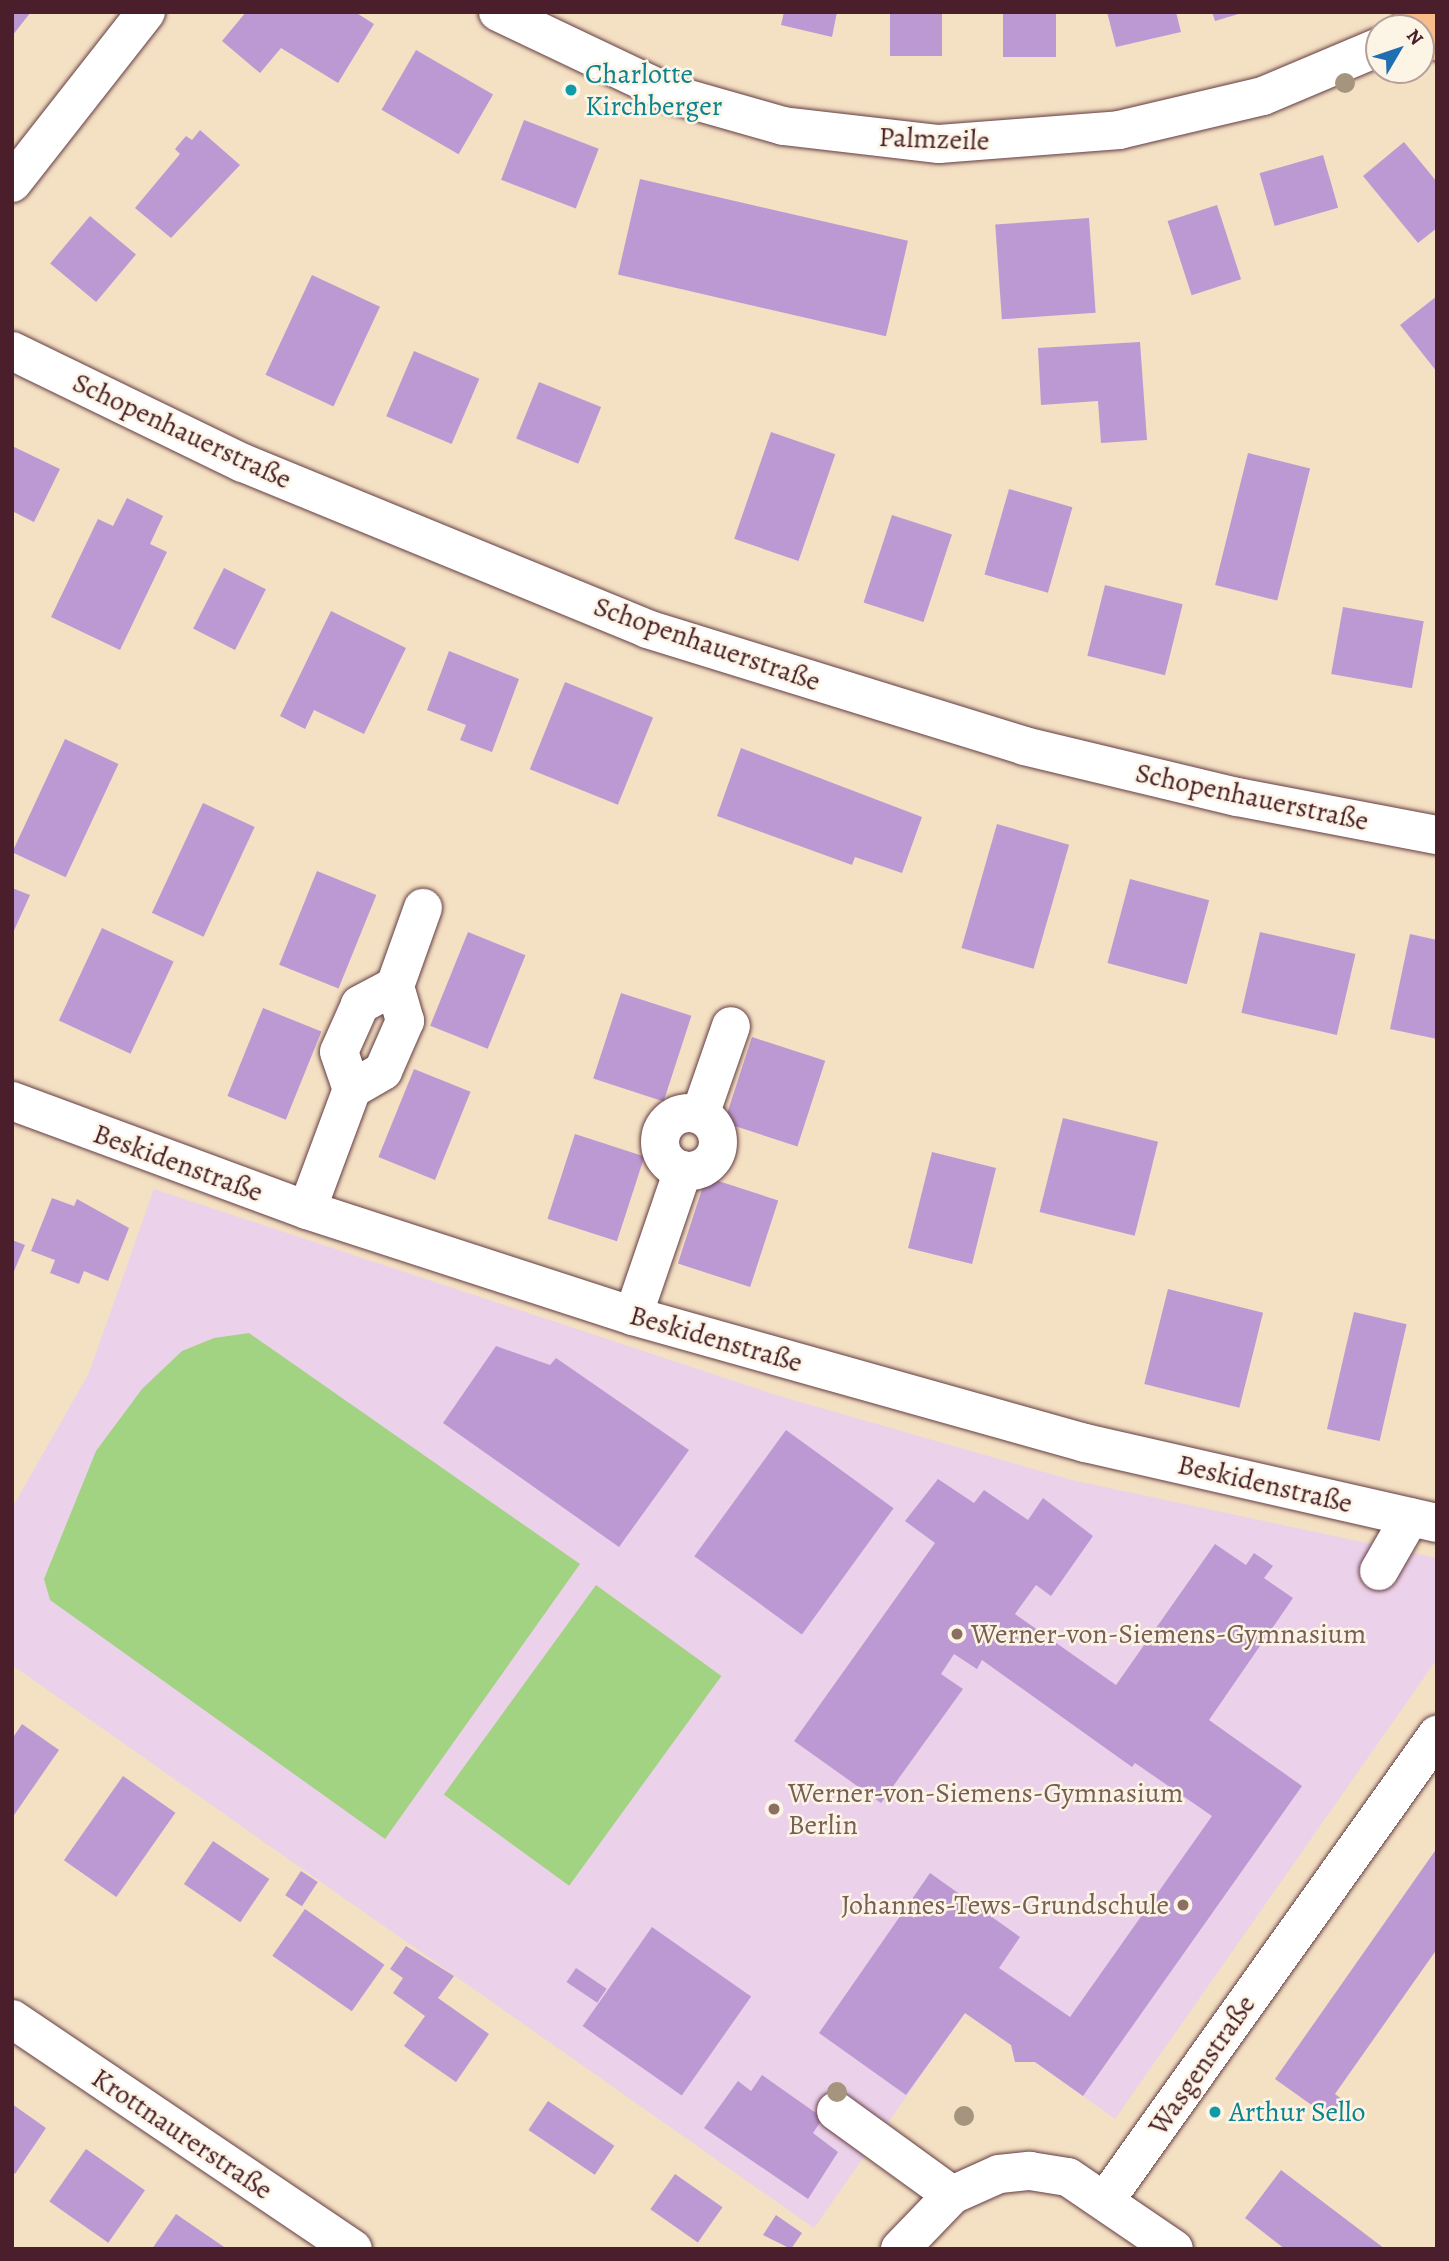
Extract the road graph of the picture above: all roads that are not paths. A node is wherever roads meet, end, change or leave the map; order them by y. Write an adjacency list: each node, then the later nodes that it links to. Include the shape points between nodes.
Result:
1 (146, 12): 4 (street)
2 (498, 12): 3 (street, Palmzeile, via 671,94 783,126 939,144 1119,130 1263,96)
3 (1365, 53)
4 (12, 183)
5 (12, 351): 6 (street, Schopenhauerstraße, via 243,463 647,629 1024,746 1237,797)
6 (1437, 835)
7 (423, 908): 10 (street, via 394,986 405,1021 383,1071 352,1089)
8 (731, 1026): 11 (street, via 700,1115 712,1124 717,1149 706,1166 683,1170)
9 (12, 1101): 10 (street, Beskidenstraße)
10 (307, 1210): 11 (street, Beskidenstraße)
11 (633, 1317): 12 (street, Beskidenstraße, via 1086,1443)
12 (1424, 1520): 13 (street)
13 (1379, 1571)
14 (1437, 1735): 18 (street, Wasgenstraße)
15 (12, 2019): 19 (street, Krottnaurerstraße)
16 (836, 2111): 17 (street)
17 (952, 2195): 18 (street, via 999,2174 1030,2171 1068,2177); 20 (street)
18 (1107, 2198): 21 (street)
19 (353, 2249)
20 (900, 2249)
21 (1174, 2249)

